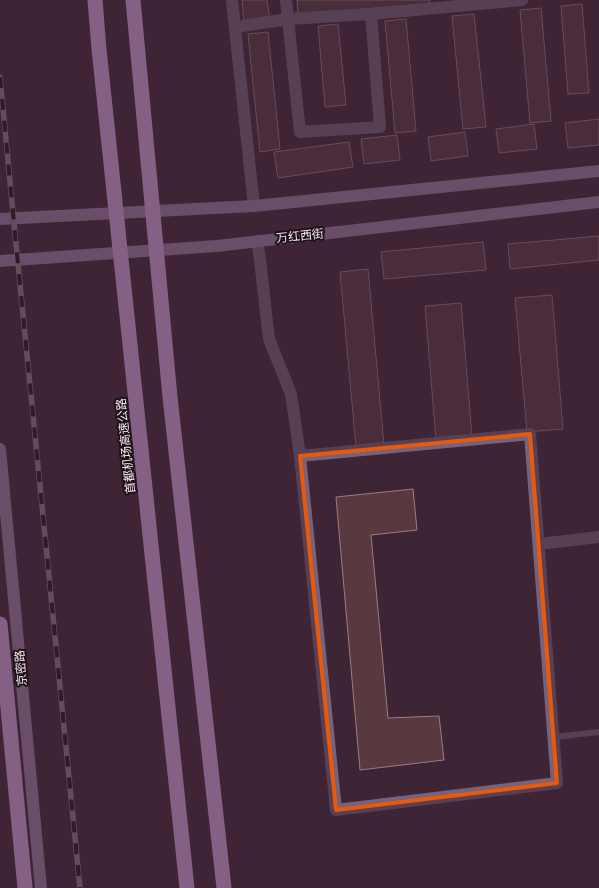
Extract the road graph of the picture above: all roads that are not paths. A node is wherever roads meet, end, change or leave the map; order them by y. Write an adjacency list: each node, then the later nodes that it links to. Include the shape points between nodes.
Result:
1 (95, 0): 24 (highway, 首都机场高速公路)
2 (133, 0): 25 (highway, via 170,396)
3 (232, 0): 8 (street)
4 (286, 0): 7 (street)
5 (522, 0): 6 (street)
6 (371, 14): 7 (street); 7 (street, via 380,127 300,132)
7 (288, 20): 8 (street)
8 (235, 27): 11 (street)
9 (599, 171): 11 (main road)
10 (599, 202): 13 (main road, 万红西街)
11 (254, 206): 12 (main road)
12 (0, 219)
13 (257, 241): 14 (main road, 万红西街); 16 (street, via 269,339 291,394)
14 (0, 261)
15 (0, 449): 23 (main road, 京密路)
16 (300, 456): 18 (street, via 530,434); 21 (street, via 336,810 557,783)
17 (599, 537): 18 (street)
18 (539, 544): 21 (street)
19 (0, 624): 22 (highway)
20 (599, 732): 21 (lane)
21 (554, 737)
22 (25, 888)
23 (41, 888)
24 (187, 888)
25 (224, 888)

